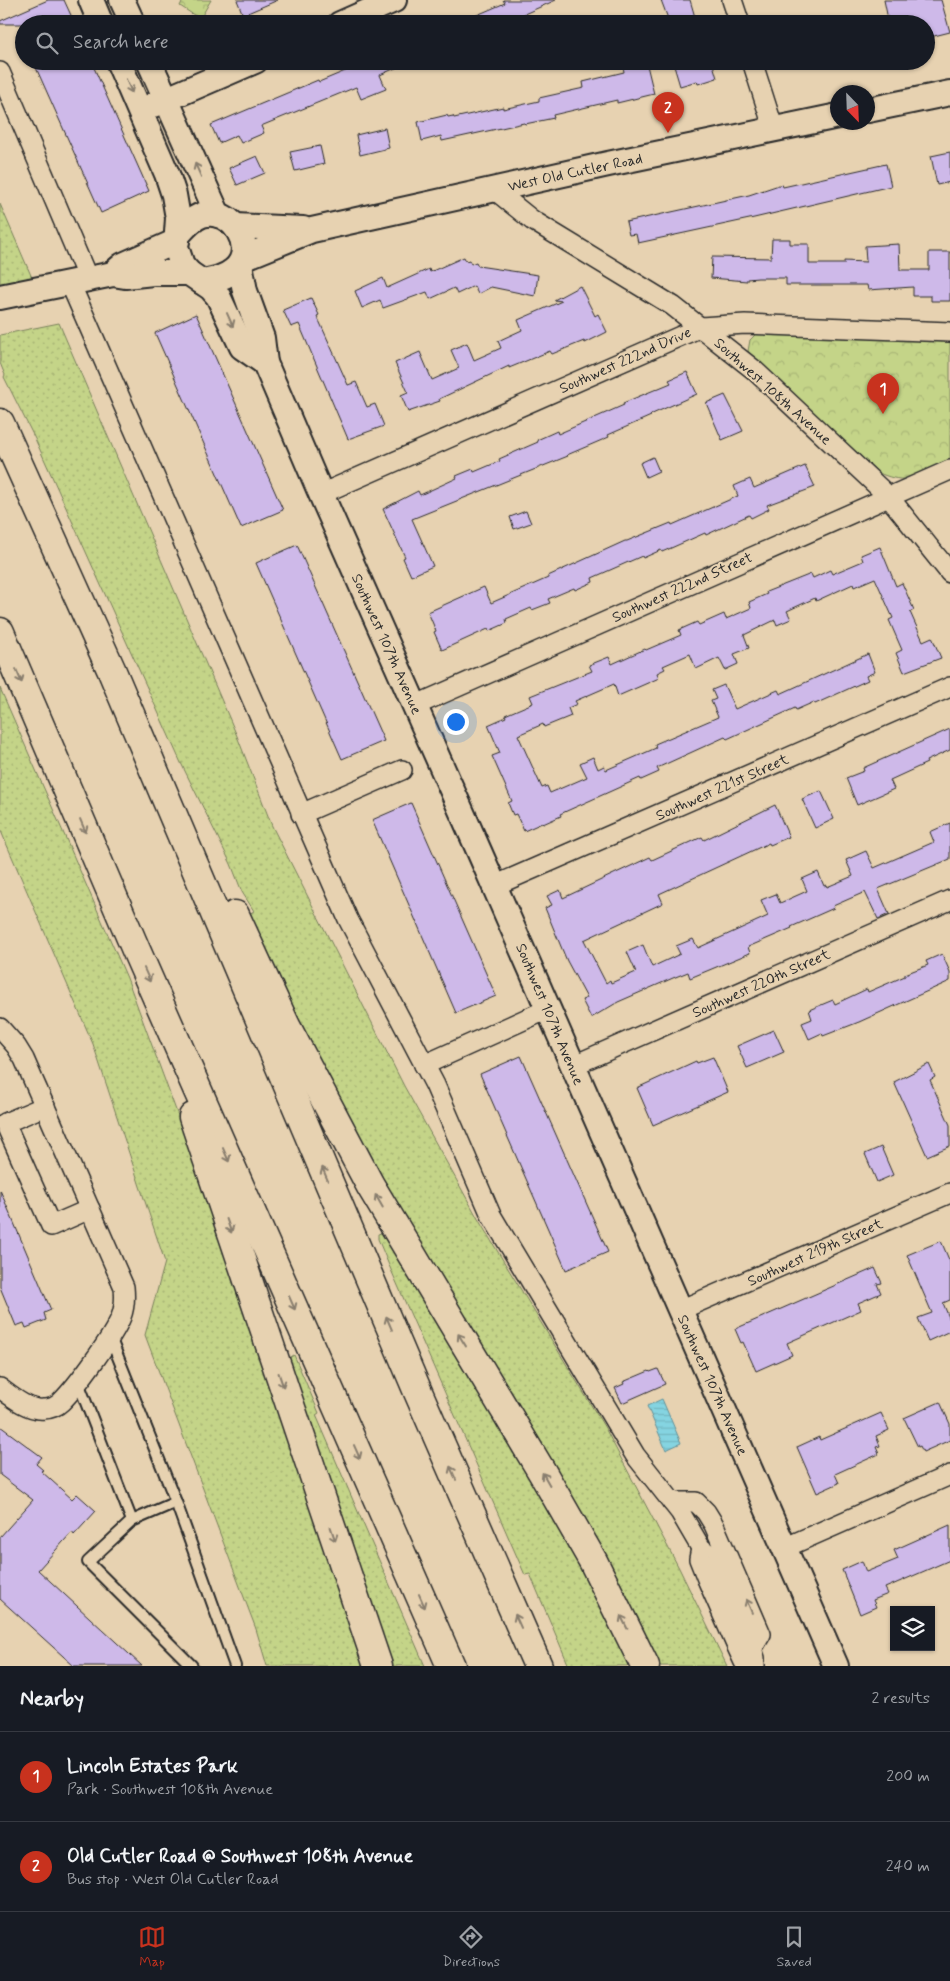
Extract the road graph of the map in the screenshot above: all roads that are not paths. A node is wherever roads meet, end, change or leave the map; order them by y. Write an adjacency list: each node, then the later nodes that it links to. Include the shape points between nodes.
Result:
1 (90, 0): 5 (street)
2 (122, 0): 6 (street)
3 (394, 0): 7 (street)
4 (732, 0): 8 (street)
5 (97, 15)
6 (129, 15)
7 (360, 15)
8 (737, 15)
9 (122, 70): 17 (street, one-way to 17)
10 (154, 70): 15 (street)
11 (234, 70): 15 (street)
12 (755, 70): 19 (street)
13 (0, 72): 27 (street)
14 (950, 93): 16 (street)
15 (166, 100): 17 (street); 21 (street, one-way to 15)
16 (875, 109)
17 (140, 111): 23 (street, via 174,195)
18 (830, 118): 19 (street, West Old Cutler Road)
19 (774, 130): 20 (street, West Old Cutler Road)
20 (495, 190): 22 (street, West Old Cutler Road); 29 (street, Southwest 108th Avenue, via 532,220 673,306)
21 (226, 220): 22 (street, West Old Cutler Road); 23 (street, via 203,215 187,225); 24 (street, via 242,240)
22 (312, 230): 24 (street, West Old Cutler Road)
23 (177, 238): 25 (street, via 123,265); 26 (street, via 179,260)
24 (241, 261): 26 (street, via 222,278); 31 (street, Southwest 107th Avenue, via 245,291 262,338)
25 (113, 274): 26 (street, via 153,273); 27 (street)
26 (196, 278): 31 (street, one-way to 31, via 215,292 222,302 242,347)
27 (79, 281): 28 (street); 42 (street)
28 (0, 297)
29 (701, 327): 30 (street, Southwest 222nd Drive, via 745,324); 34 (street, Southwest 222nd Drive); 35 (street, Southwest 108th Avenue, via 754,369)
30 (950, 332)
31 (265, 363): 34 (street, Southwest 107th Avenue)
32 (0, 423): 38 (highway)
33 (950, 470): 35 (street, Southwest 222nd Street)
34 (321, 494): 40 (street, Southwest 107th Avenue)
35 (888, 496): 36 (street, Southwest 108th Avenue); 40 (street, Southwest 222nd Street)
36 (950, 573)
37 (0, 632): 49 (highway, one-way to 49)
38 (111, 669): 67 (highway, one-way to 38); 68 (highway, one-way to 38, via 593,1560 412,1258 330,1112 176,793)
39 (950, 687): 43 (street, Southwest 221st Street)
40 (414, 706): 43 (street, Southwest 107th Avenue)
41 (402, 770): 42 (street)
42 (301, 814): 47 (street, via 357,939)
43 (494, 886): 45 (street, Southwest 107th Avenue)
44 (950, 900): 48 (street, Southwest 220th Street)
45 (548, 1009): 47 (street); 48 (street, Southwest 107th Avenue)
46 (0, 1028): 50 (street, via 20,1053)
47 (424, 1065): 59 (street, via 491,1215 508,1245 635,1455)
48 (572, 1066): 53 (street, Southwest 107th Avenue)
49 (192, 1078): 65 (highway, one-way to 65, via 193,1115 205,1155); 66 (highway, one-way to 66)
50 (45, 1106): 52 (street); 52 (street, via 5,1123 51,1226)
51 (950, 1193): 53 (street, Southwest 219th Street)
52 (90, 1209): 54 (street, via 124,1287 125,1305)
53 (680, 1310): 61 (street, Southwest 107th Avenue)
54 (110, 1337): 55 (street); 58 (lane)
55 (78, 1382): 56 (street, via 60,1402 46,1410 29,1407); 60 (lane)
56 (0, 1388)
57 (950, 1475): 61 (street)
58 (176, 1502): 60 (lane); 64 (lane)
59 (672, 1502): 62 (street, via 701,1548 714,1558); 62 (street, one-way to 59, via 761,1634 714,1525 696,1502)
60 (132, 1522): 63 (lane, via 88,1562)
61 (784, 1548): 69 (street, Southwest 107th Avenue)
62 (752, 1660)
63 (192, 1666)
64 (235, 1666)
65 (378, 1666)
66 (451, 1666)
67 (538, 1666)
68 (645, 1666)
69 (836, 1666)

